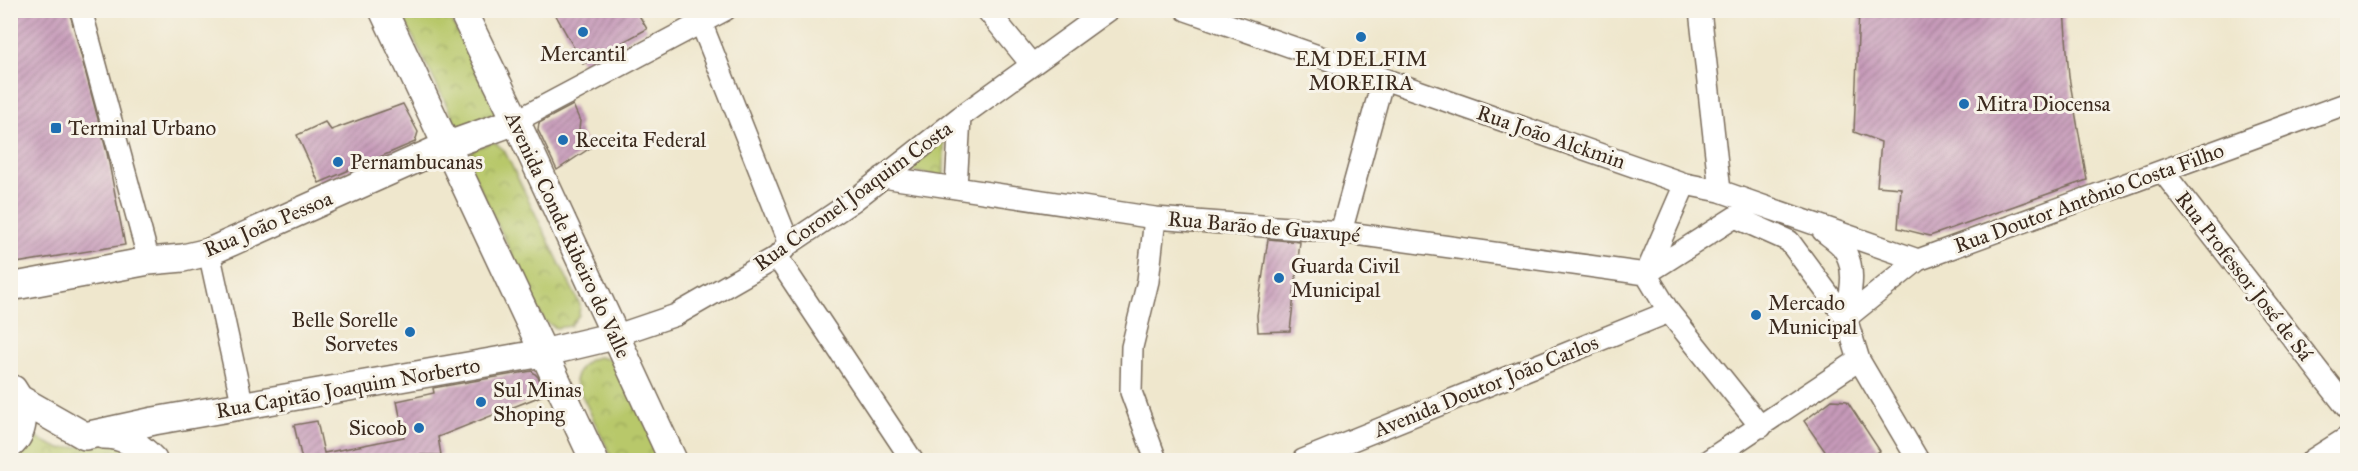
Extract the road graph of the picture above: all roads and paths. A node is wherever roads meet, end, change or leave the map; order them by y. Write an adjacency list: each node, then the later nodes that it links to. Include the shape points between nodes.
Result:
1 (81, 10): 27 (street)
2 (383, 10): 15 (main road)
3 (462, 10): 14 (main road, Avenida Conde Ribeiro do Valle)
4 (725, 10): 9 (street)
5 (987, 10): 10 (street)
6 (1108, 10): 10 (street, Rua Coronel Joaquim Costa)
7 (1186, 10): 11 (street, Rua João Alckmin)
8 (1700, 10): 20 (street)
9 (699, 17): 14 (street); 24 (street)
10 (1032, 65): 13 (street, Rua Coronel Joaquim Costa)
11 (1383, 79): 18 (street, Rua João Alckmin); 23 (street)
12 (2348, 103): 16 (street, Rua Doutor Antônio Costa Filho)
13 (960, 117): 17 (street, Rua Coronel Joaquim Costa); 19 (street)
14 (516, 122): 15 (main road, Rua João Pessoa); 32 (main road, Avenida Conde Ribeiro do Valle)
15 (446, 146): 25 (main road, Rua João Pessoa); 33 (main road)
16 (2163, 172): 26 (street, Rua Doutor Antônio Costa Filho); 37 (street, Rua Professor José de Sá)
17 (883, 177): 19 (street, Rua Barão de Guaxupé); 24 (street, Rua Coronel Joaquim Costa)
18 (1685, 184): 20 (street, Rua João Alckmin); 28 (street)
19 (956, 188): 21 (street, Rua Barão de Guaxupé)
20 (1720, 192): 22 (street, Rua João Alckmin)
21 (1155, 218): 23 (street, Rua Barão de Guaxupé); 48 (street, via 1148,281 1132,347 1131,392)
22 (1818, 226): 26 (street, Rua João Alckmin); 31 (street, via 1842,247 1851,264)
23 (1341, 232): 28 (street, Rua Barão de Guaxupé)
24 (783, 250): 32 (street, Rua Coronel Joaquim Costa, via 676,315); 47 (street)
25 (209, 252): 27 (main road, Rua João Pessoa); 36 (street)
26 (1918, 260): 31 (street, Rua Doutor Antônio Costa Filho)
27 (149, 261): 29 (main road, Rua João Pessoa)
28 (1646, 274): 30 (street); 31 (street, via 1735,217 1789,241)
29 (10, 287)
30 (1669, 312): 39 (street); 49 (street, Avenida Doutor João Carlos)
31 (1846, 318): 34 (street)
32 (614, 336): 33 (main road, Rua Coronel Joaquim Costa); 46 (main road, Avenida Conde Ribeiro do Valle)
33 (543, 353): 36 (main road, Rua Capitão Joaquim Norberto); 45 (main road)
34 (1859, 360): 39 (street); 41 (street)
35 (16, 392): 40 (main road); 43 (main road, via 23,420)
36 (243, 407): 38 (main road, Rua Capitão Joaquim Norberto)
37 (2348, 409)
38 (154, 421): 40 (main road, Rua Capitão Joaquim Norberto); 44 (main road)
39 (1761, 427): 50 (street)
40 (89, 435): 44 (main road, via 115,435 130,440)
41 (1902, 436): 51 (street); 52 (street)
42 (2348, 437): 53 (street)
43 (10, 444)
44 (153, 460)
45 (594, 460)
46 (673, 460)
47 (912, 460)
48 (1156, 460)
49 (1303, 460)
50 (1709, 460)
51 (1902, 460)
52 (1918, 460)
53 (2312, 460)

